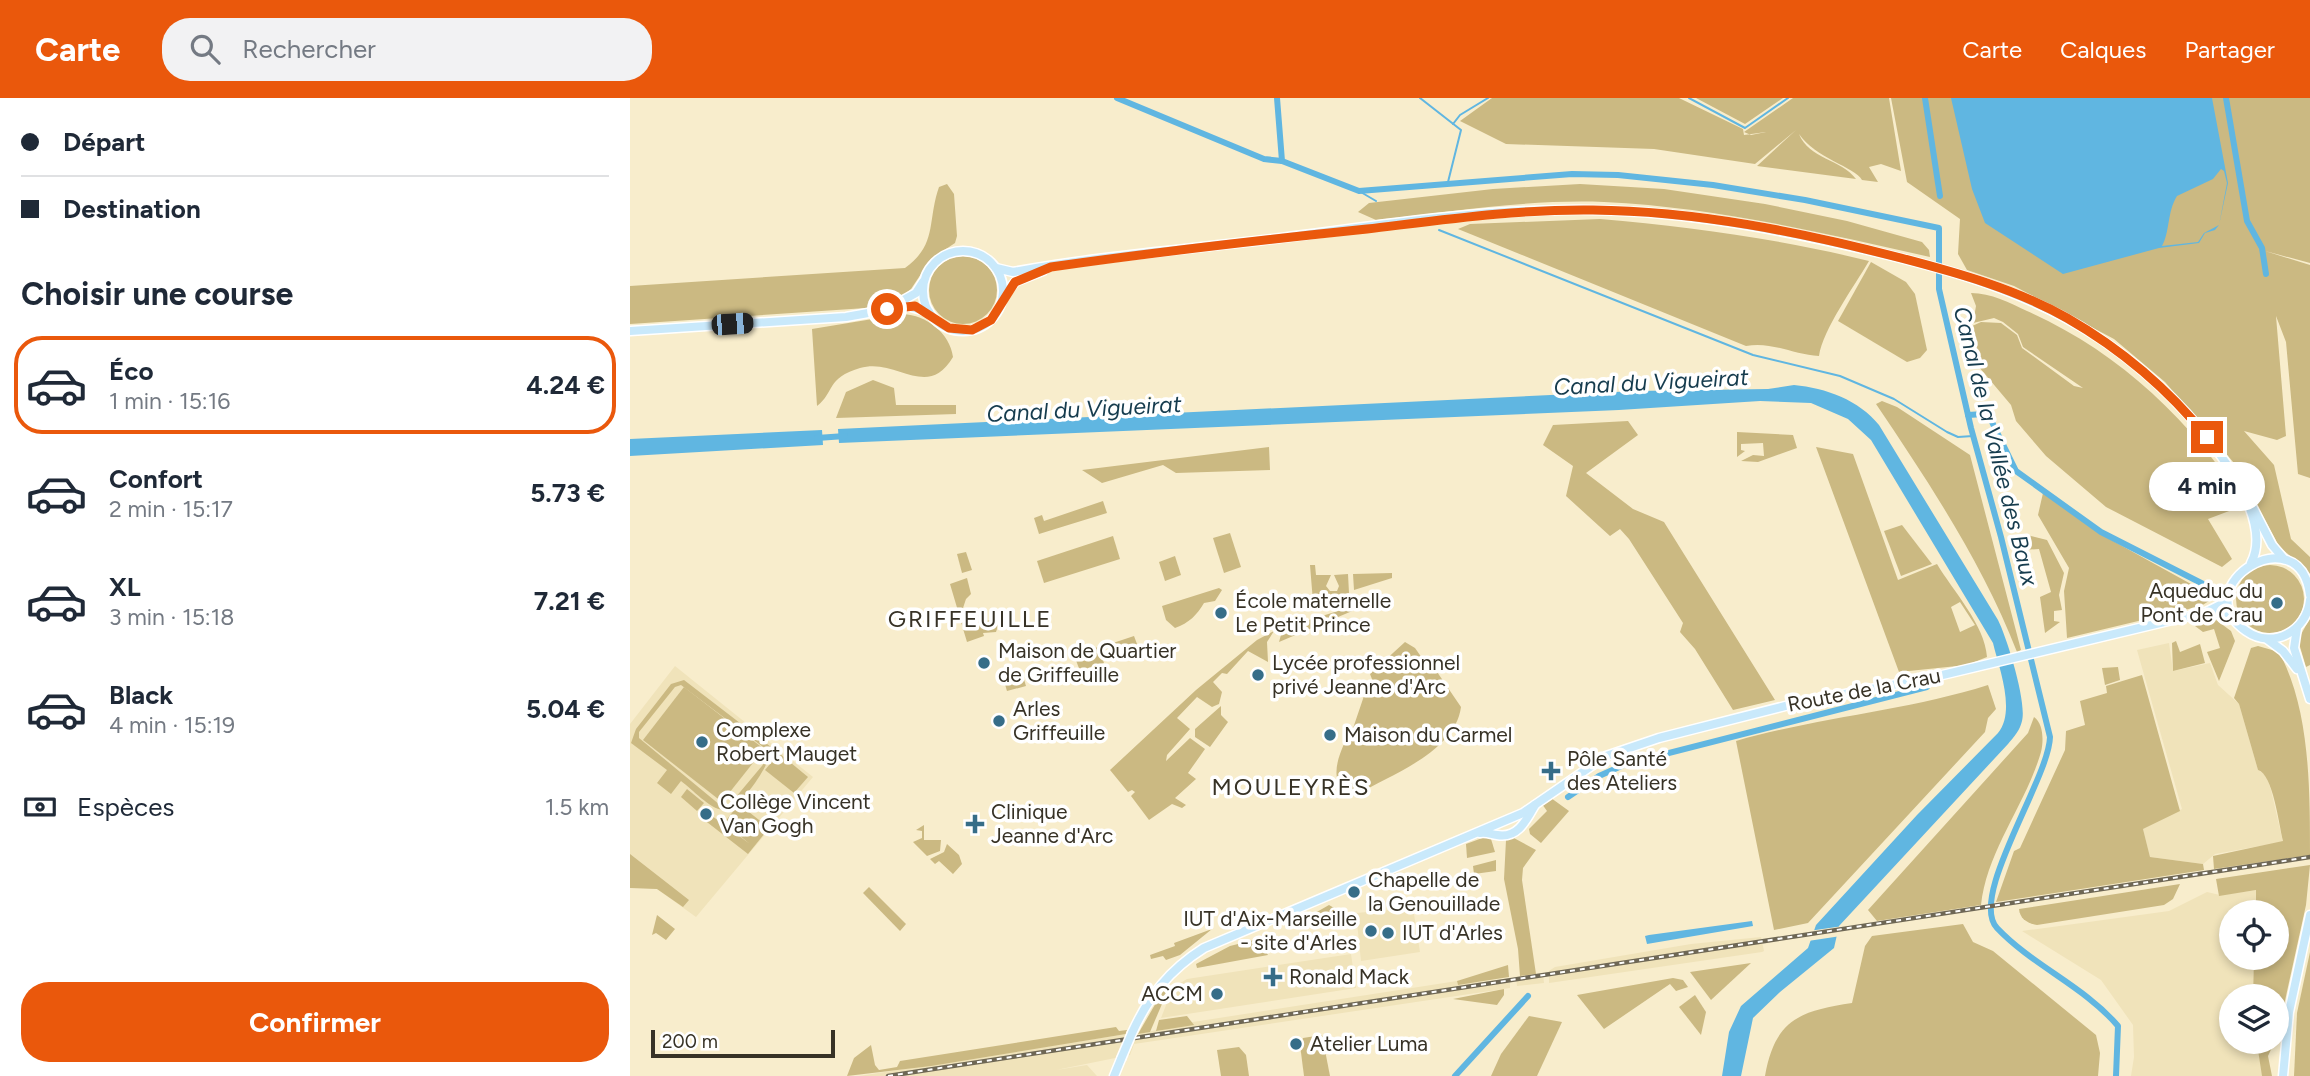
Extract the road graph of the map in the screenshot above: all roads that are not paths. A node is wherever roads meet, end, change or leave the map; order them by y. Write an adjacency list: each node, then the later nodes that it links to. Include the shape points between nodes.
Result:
1 (1051, 267): 2 (main road, via 1013,272); 4 (main road, via 1015,282); 8 (main road, via 1471,216 1585,210 1749,226 1966,276 2066,317 2131,361 2196,424)
2 (996, 268): 3 (main road, via 977,253 957,251 934,264); 4 (main road)
3 (924, 281): 5 (main road, via 916,293); 6 (main road)
4 (1003, 297): 6 (main road, via 991,320 972,330 949,328)
5 (887, 309): 6 (main road, via 915,306); 7 (main road, via 846,317)
6 (929, 312)
7 (630, 331)
8 (2244, 494): 9 (main road); 10 (main road, via 2257,542)
9 (2286, 561): 10 (main road); 11 (main road)
10 (2251, 562): 12 (main road, via 2237,575)
11 (2307, 579): 13 (main road)
12 (2230, 593): 14 (main road); 15 (main road)
13 (2310, 601): 16 (main road)
14 (2206, 612): 15 (main road); 20 (main road, Route de la Crau, via 1667,736 1606,757 1536,803)
15 (2235, 618): 17 (main road, via 2247,631)
16 (2297, 628): 17 (main road); 18 (main road, via 2294,648)
17 (2266, 638): 18 (main road)
18 (2302, 674): 19 (main road)
19 (2310, 699)
20 (1525, 817): 21 (main road, Route de la Crau); 21 (main road, Route de la Crau, via 1519,829 1501,836)
21 (1494, 830): 23 (main road, Route de la Crau, bridge, via 1477,832 1204,948 1169,973 1148,1001)
22 (2310, 915): 24 (main road, via 2289,1012)
23 (1114, 1076)
24 (2283, 1076)

